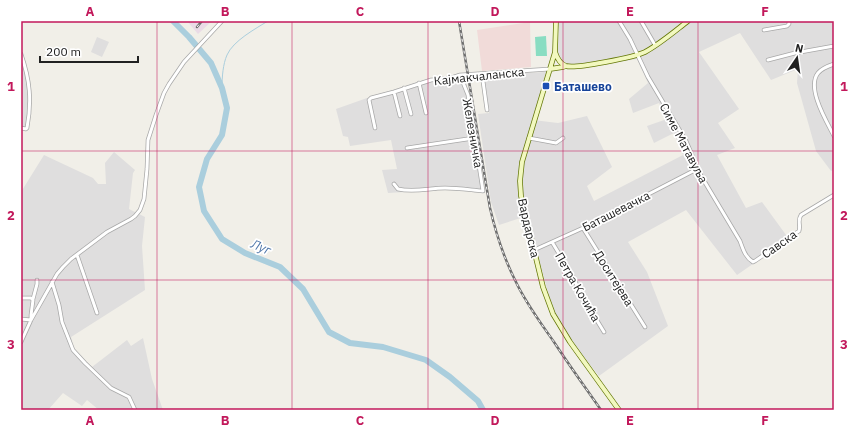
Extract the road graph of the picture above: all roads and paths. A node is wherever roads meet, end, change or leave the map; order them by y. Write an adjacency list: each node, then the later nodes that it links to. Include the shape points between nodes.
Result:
1 (222, 21): 39 (street, via 194,50 169,84 148,140 144,199 140,210 131,219)
2 (556, 21): 10 (main road, Вардарска)
3 (619, 21): 12 (street, Симе Матавуља)
4 (641, 21): 8 (street)
5 (688, 21): 8 (main road)
6 (789, 21): 7 (street, via 787,26)
7 (764, 30)
8 (655, 45): 12 (main road)
9 (834, 46): 13 (street)
10 (555, 52): 15 (main road, via 561,63); 16 (main road, Вардарска)
11 (21, 54): 26 (street, via 30,92 27,128)
12 (637, 55): 15 (main road, via 587,65); 33 (street, Симе Матавуља, via 686,141)
13 (768, 60)
14 (834, 64): 28 (street, via 818,73 814,83 824,117)
15 (566, 66): 16 (main road)
16 (550, 70): 17 (street, Кајмакчаланска); 30 (main road, Вардарска)
17 (482, 74): 18 (street, Кајмакчаланска); 22 (street)
18 (460, 75): 19 (street, Кајмакчаланска); 29 (street, Железничка, via 468,96)
19 (419, 83): 20 (street, Кајмакчаланска); 23 (street)
20 (404, 88): 21 (street, Кајмакчаланска); 24 (street)
21 (394, 92): 25 (street); 27 (street, Кајмакчаланска, via 369,99)
22 (487, 110)
23 (426, 113)
24 (411, 114)
25 (400, 116)
26 (21, 128)
27 (375, 128)
28 (834, 136)
29 (474, 138): 32 (street); 34 (street, Железничка, via 483,191 445,188 404,191)
30 (529, 138): 31 (street, via 556,143); 38 (main road, Вардарска, via 521,168 520,186)
31 (563, 138)
32 (407, 148)
33 (697, 169): 36 (street, Баташевачка); 40 (street, Симе Матавуља, via 740,241 744,253)
34 (394, 184)
35 (834, 195): 40 (street, Савска, via 801,215 799,231)
36 (583, 228): 37 (street, Баташевачка); 48 (street, Доситејева)
37 (552, 242): 38 (street, Баташевачка); 49 (street, Петра Кочића)
38 (534, 250): 52 (main road, Вардарска, via 553,314 564,334)
39 (76, 254): 42 (street, via 62,266); 45 (street)
40 (753, 262)
41 (37, 280): 44 (street)
42 (52, 282): 47 (street); 51 (street, via 62,322 73,350 111,388 129,397)
43 (21, 298): 44 (street)
44 (33, 299): 47 (street)
45 (97, 313)
46 (21, 318): 47 (street)
47 (31, 320): 50 (street)
48 (644, 327)
49 (604, 332)
50 (21, 342)
51 (135, 410)
52 (619, 410)

